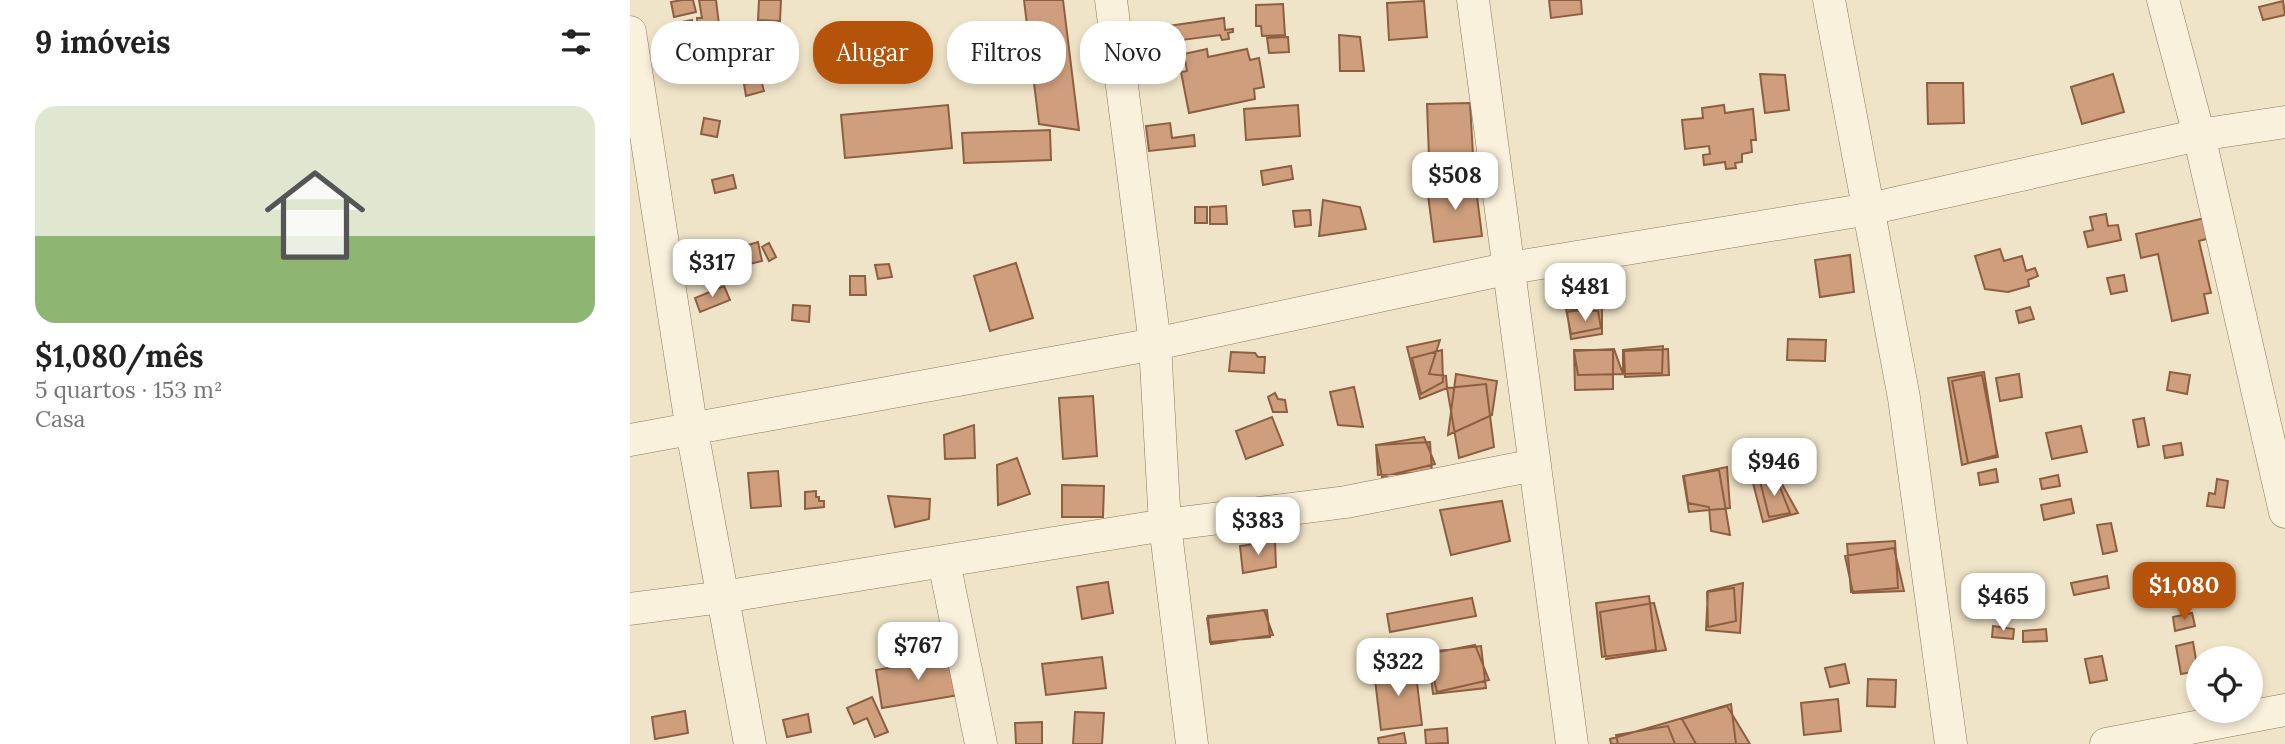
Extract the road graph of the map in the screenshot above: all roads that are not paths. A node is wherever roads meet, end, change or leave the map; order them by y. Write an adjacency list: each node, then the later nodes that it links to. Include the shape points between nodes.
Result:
1 (1111, 0): 10 (street)
2 (1473, 0): 9 (street)
3 (1829, 0): 8 (street)
4 (2163, 0): 7 (street)
5 (630, 32): 11 (street)
6 (2285, 122): 7 (street)
7 (2199, 135): 8 (street); 14 (street)
8 (1869, 209): 9 (street); 24 (street, via 1904,398)
9 (1510, 268): 10 (street); 13 (street)
10 (1155, 344): 11 (street); 15 (street)
11 (692, 431): 12 (street); 17 (street)
12 (630, 440)
13 (1535, 465): 15 (street, via 1346,502); 23 (street)
14 (2285, 512)
15 (1165, 525): 16 (street); 22 (street)
16 (944, 562): 17 (street); 21 (street)
17 (723, 597): 18 (street); 20 (street)
18 (630, 609)
19 (2285, 710): 25 (street)
20 (750, 744)
21 (981, 744)
22 (1192, 744)
23 (1572, 744)
24 (1951, 744)
25 (2106, 744)

